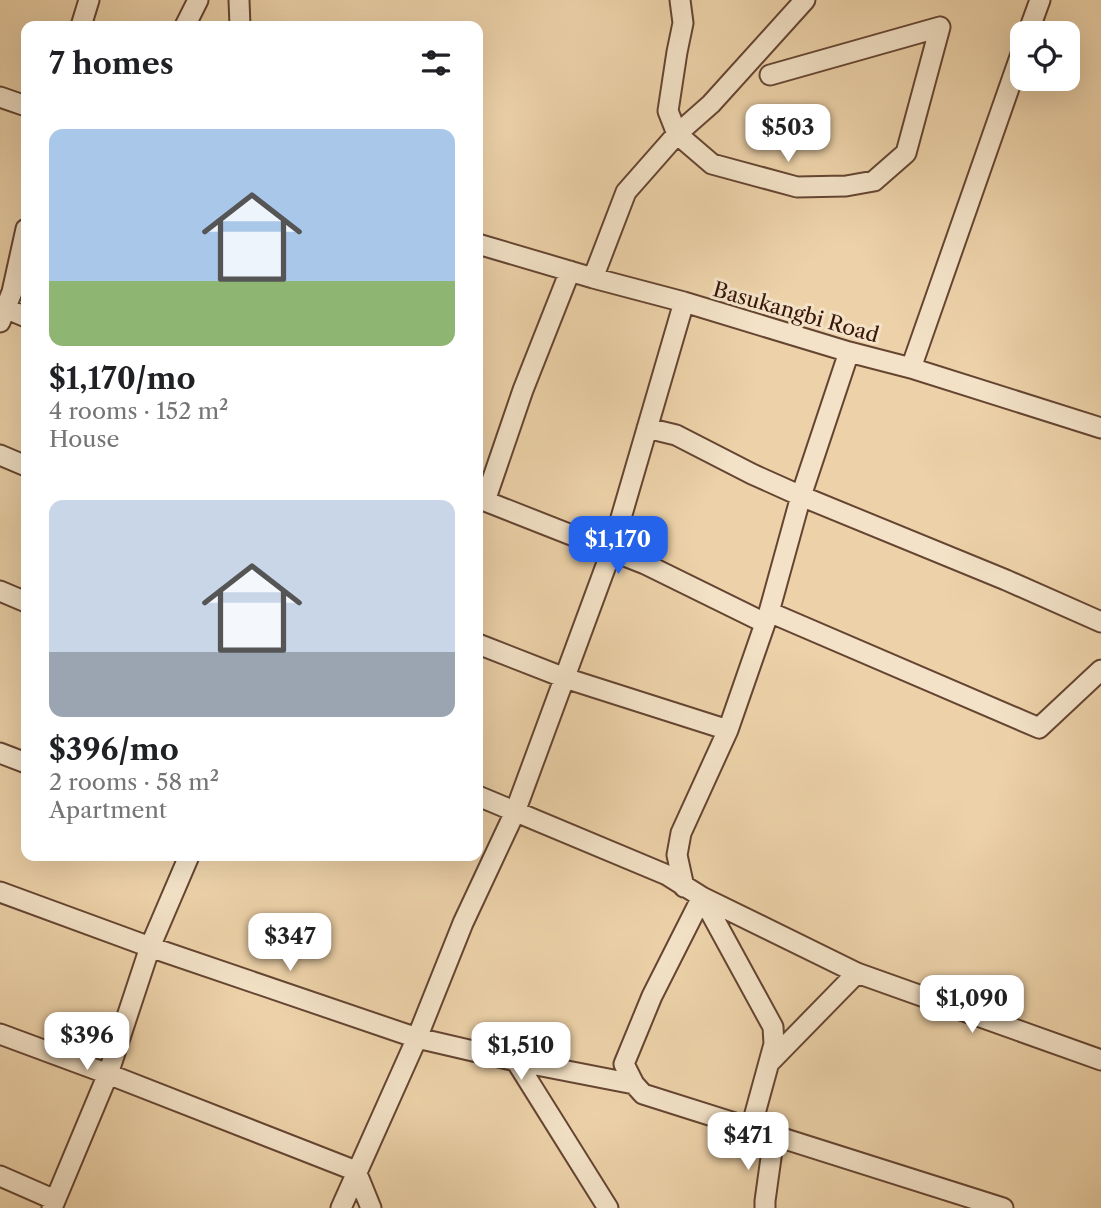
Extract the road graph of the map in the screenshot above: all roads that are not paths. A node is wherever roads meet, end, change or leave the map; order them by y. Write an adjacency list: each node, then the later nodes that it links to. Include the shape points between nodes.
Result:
1 (89, 0): 7 (street)
2 (198, 0): 8 (street)
3 (239, 0): 9 (street)
4 (680, 0): 15 (street, via 683,23 668,111)
5 (805, 0): 15 (street, via 711,104)
6 (1040, 0): 10 (street)
7 (83, 21)
8 (188, 21)
9 (240, 21)
10 (1032, 21)
11 (770, 75): 15 (street, via 940,27 906,153 874,181 797,187 712,164)
12 (1010, 85): 24 (street)
13 (0, 97): 14 (street)
14 (21, 104)
15 (677, 134): 19 (street, via 626,192)
16 (483, 245): 18 (street, Basukangbi Road)
17 (21, 252): 21 (street, via 12,292)
18 (570, 271): 19 (street, Basukangbi Road); 29 (street)
19 (593, 278): 20 (street, Basukangbi Road)
20 (684, 302): 23 (street, Basukangbi Road); 25 (street)
21 (2, 312): 22 (street)
22 (21, 316)
23 (849, 352): 24 (street, Basukangbi Road); 30 (street)
24 (911, 368): 26 (street, Basukangbi Road)
25 (647, 428): 30 (street, via 676,435); 32 (street)
26 (1101, 428)
27 (0, 455): 28 (street)
28 (21, 464)
29 (483, 496)
30 (801, 496): 35 (street); 36 (street)
31 (483, 502): 32 (street)
32 (611, 552): 35 (street); 39 (street)
33 (0, 591): 34 (street)
34 (21, 600)
35 (767, 617): 38 (street, via 1039,728); 40 (street)
36 (1101, 622)
37 (483, 646): 39 (street)
38 (1101, 670)
39 (565, 678): 40 (street); 44 (street)
40 (728, 730): 46 (street, via 681,833 677,855)
41 (0, 753): 42 (street)
42 (21, 761)
43 (483, 798): 44 (street)
44 (515, 812): 46 (street, via 667,875); 52 (street)
45 (187, 861): 49 (street)
46 (684, 887): 48 (street)
47 (0, 892): 49 (street)
48 (702, 897): 50 (street); 55 (street, via 773,1027); 57 (street, via 624,1064)
49 (150, 947): 52 (street); 56 (street)
50 (857, 973): 53 (street); 55 (street)
51 (0, 1034): 56 (street)
52 (416, 1038): 54 (street); 60 (street)
53 (1101, 1060)
54 (516, 1061): 57 (street); 65 (street)
55 (768, 1065): 58 (street)
56 (108, 1074): 60 (street); 62 (street)
57 (634, 1084): 58 (street, via 643,1094)
58 (751, 1128): 59 (street)
59 (774, 1136): 66 (street); 67 (street)
60 (356, 1171): 63 (street); 64 (street)
61 (0, 1176): 62 (street)
62 (53, 1204)
63 (341, 1208)
64 (371, 1208)
65 (608, 1208)
66 (765, 1208)
67 (1003, 1208)

